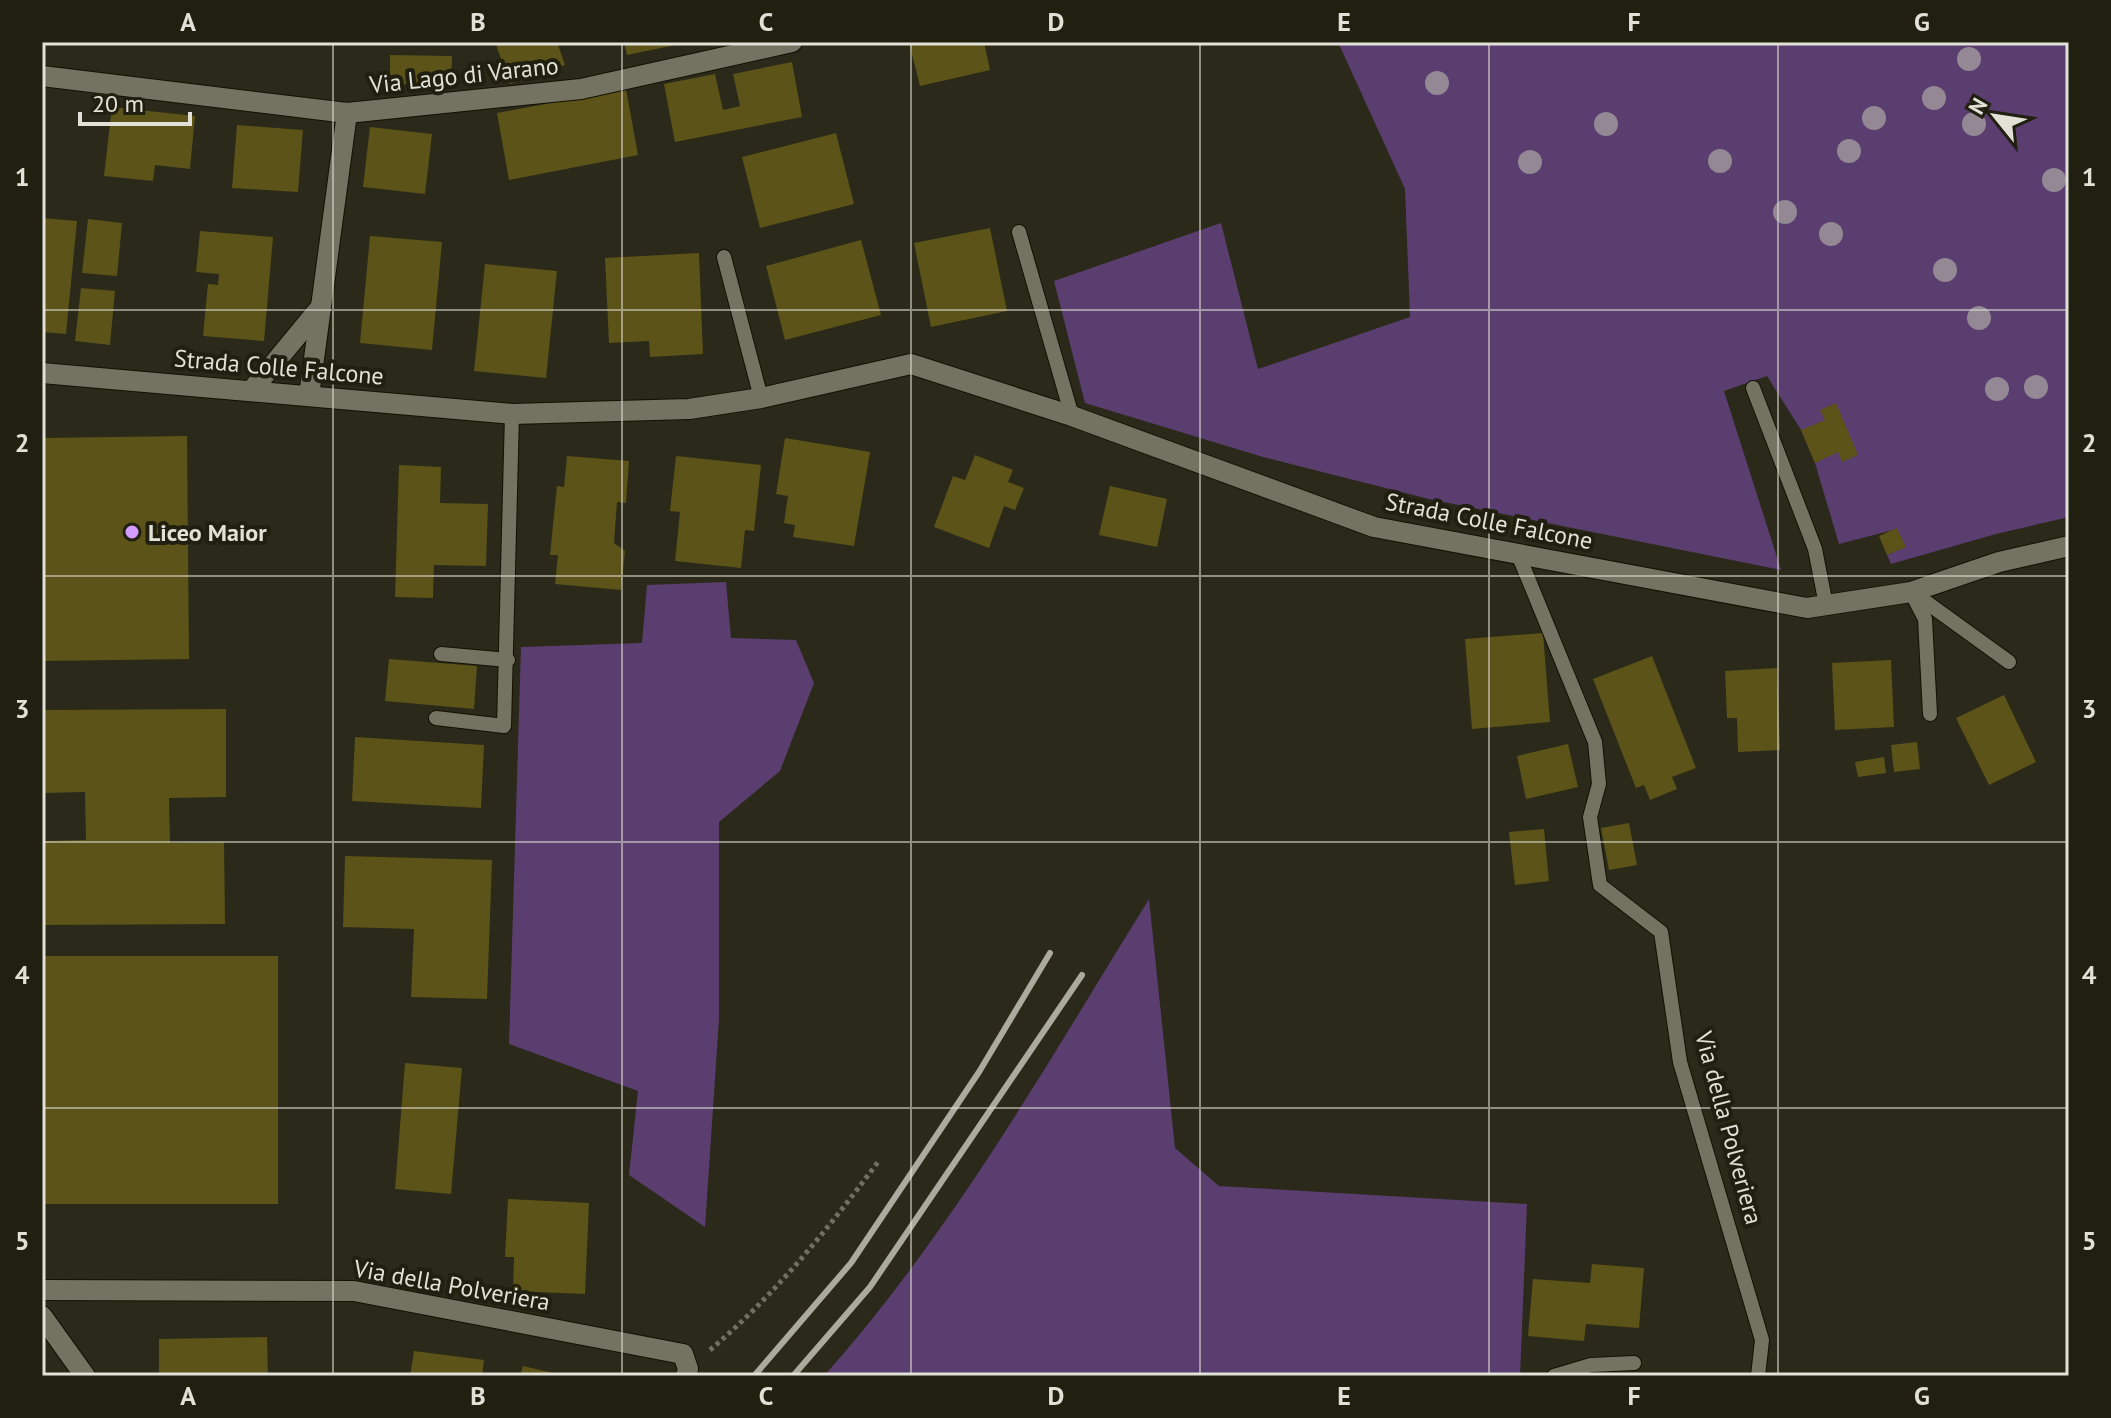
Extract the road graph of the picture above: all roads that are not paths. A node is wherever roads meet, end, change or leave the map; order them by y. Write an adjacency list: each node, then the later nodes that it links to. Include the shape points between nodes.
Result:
1 (792, 42): 3 (street, Via Lago di Varano, via 581,89)
2 (42, 76): 3 (street, Via Lago di Varano)
3 (347, 113): 6 (street)
4 (1019, 232): 13 (lane)
5 (724, 257): 11 (lane)
6 (320, 308): 9 (street); 10 (street)
7 (42, 373): 9 (street, Strada Colle Falcone)
8 (1753, 388): 17 (lane, via 1815,549)
9 (252, 390): 10 (street, Strada Colle Falcone)
10 (309, 396): 12 (street, Strada Colle Falcone)
11 (761, 398): 12 (street, Strada Colle Falcone, via 689,409); 13 (street, Strada Colle Falcone, via 911,364)
12 (512, 414): 19 (lane)
13 (1072, 416): 15 (street, Strada Colle Falcone, via 1374,527)
14 (2069, 546): 16 (street, Strada Colle Falcone, via 1999,562)
15 (1518, 554): 17 (street, Strada Colle Falcone, via 1807,608); 29 (lane, Via della Polveriera, via 1595,742 1599,784 1590,817 1600,885 1661,932 1680,1062 1762,1340)
16 (1911, 592): 17 (street, Strada Colle Falcone); 20 (lane); 21 (lane, via 1925,619)
17 (1826, 605)
18 (441, 654): 19 (lane)
19 (508, 660): 22 (lane, via 504,726)
20 (2009, 662)
21 (1930, 714)
22 (436, 718)
23 (42, 1290): 26 (street, Via della Polveriera, via 354,1291 683,1354)
24 (42, 1316): 27 (street)
25 (1634, 1363): 28 (lane, via 1591,1365)
26 (687, 1372)
27 (85, 1376)
28 (1554, 1376)
29 (1758, 1376)

